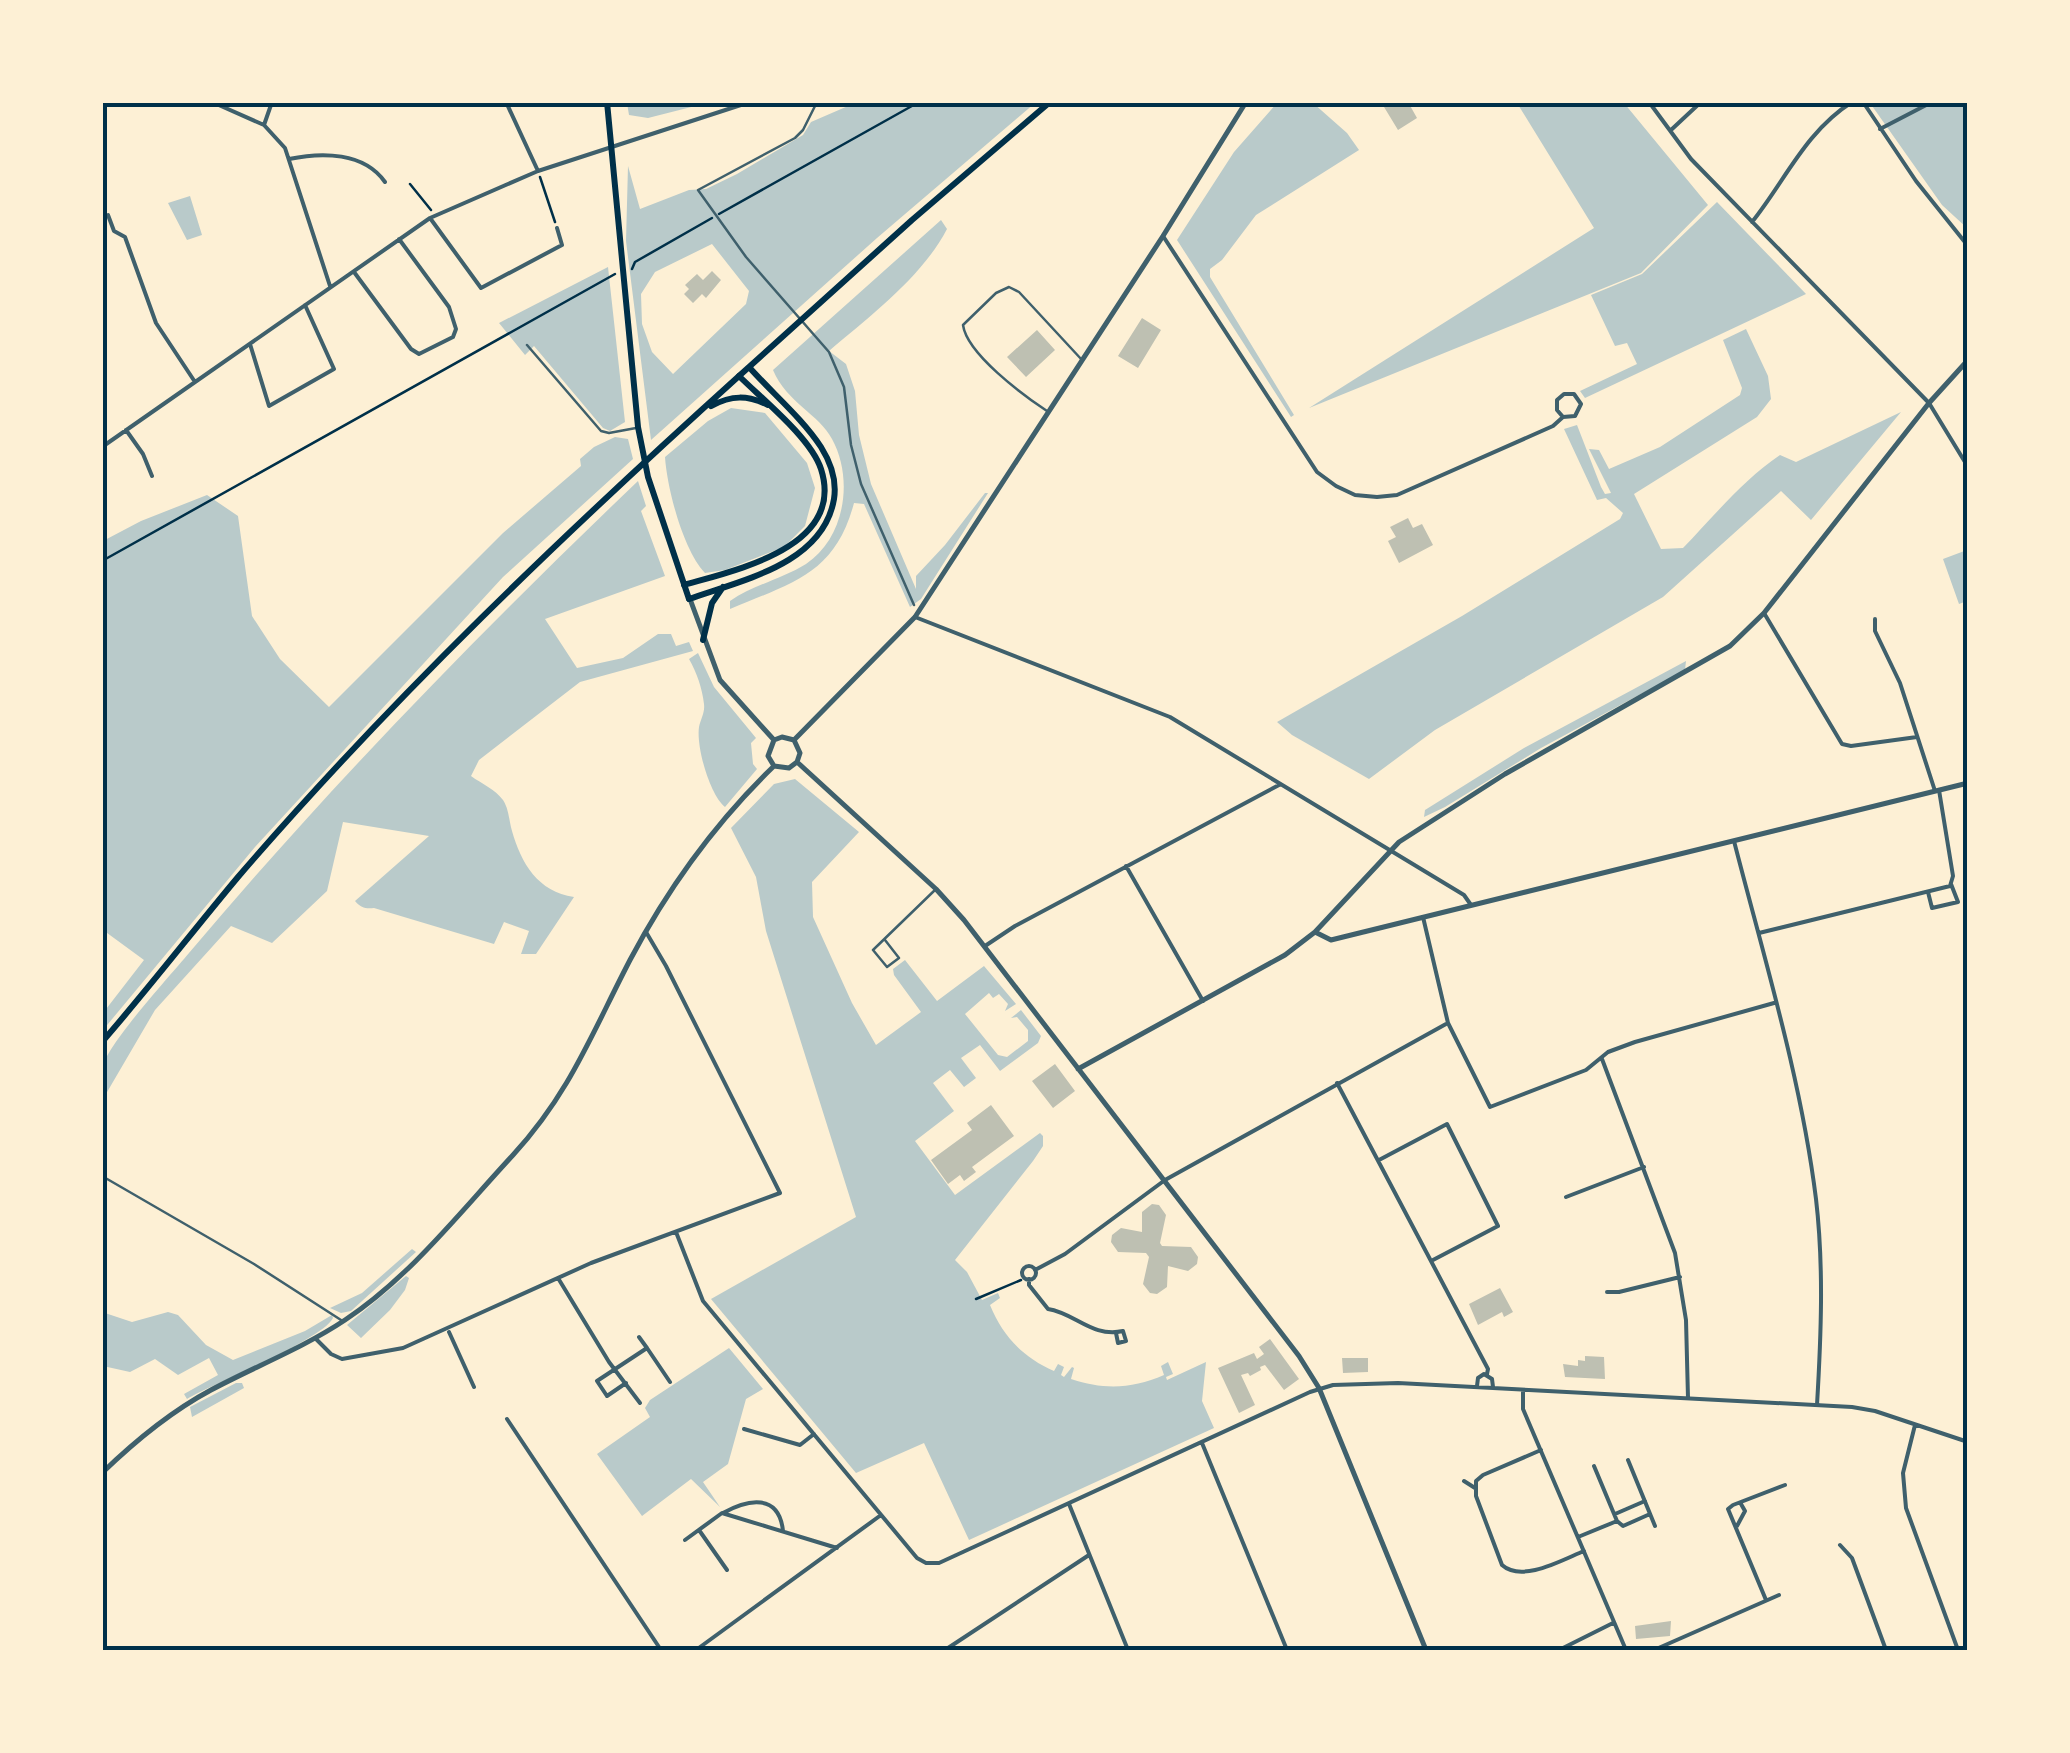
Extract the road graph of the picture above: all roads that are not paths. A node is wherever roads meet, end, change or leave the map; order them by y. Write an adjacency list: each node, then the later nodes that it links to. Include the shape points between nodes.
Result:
1 (212, 102): 14 (street)
2 (272, 102): 14 (street)
3 (506, 102): 19 (street)
4 (607, 102): 17 (main road)
5 (750, 102): 17 (street)
6 (817, 102): 52 (lane, via 795,138 698,190 746,258 829,352 848,404 861,484)
7 (1050, 102): 35 (main road)
8 (1246, 102): 25 (street)
9 (1649, 102): 16 (street)
10 (1701, 102): 16 (street)
11 (1852, 102): 23 (street, via 1800,150)
12 (1863, 102): 15 (street)
13 (1932, 102): 15 (street)
14 (264, 125): 18 (street)
15 (1880, 129): 27 (street)
16 (1670, 131): 23 (street)
17 (613, 146): 19 (street); 43 (main road)
18 (289, 159): 20 (street, via 335,155 378,172); 29 (street)
19 (538, 171): 22 (street)
20 (385, 182)
21 (108, 215): 37 (street, via 114,231 125,236 156,323)
22 (432, 217): 24 (street, via 481,288 562,246); 26 (street)
23 (1752, 222): 38 (street)
24 (557, 228)
25 (1163, 236): 34 (street); 41 (street, via 1318,472 1345,491 1397,495)
26 (399, 239): 28 (street); 28 (street, via 449,307 453,337 419,354 412,350)
27 (1968, 246)
28 (353, 271): 29 (street)
29 (330, 286): 30 (street)
30 (304, 305): 31 (street); 31 (street, via 334,369 269,406)
31 (250, 344): 37 (street)
32 (527, 345): 43 (lane, via 601,431)
33 (1968, 360): 38 (street)
34 (1083, 361): 40 (street); 40 (lane, via 1008,286 964,325 1010,385)
35 (749, 367): 36 (main road); 50 (main road, via 819,444 835,492 827,522 802,552)
36 (739, 376): 39 (main road); 42 (main road)
37 (195, 382): 44 (street)
38 (1929, 403): 47 (street); 53 (street)
39 (768, 404): 42 (main road, via 737,397); 49 (main road, via 820,468 816,519 782,552)
40 (1049, 412): 54 (street)
41 (1563, 417): 41 (street, via 1580,411 1574,394 1558,400)
42 (693, 418): 81 (main road, via 503,596 358,746 239,876)
43 (638, 427): 49 (main road)
44 (126, 430): 46 (street); 48 (street)
45 (102, 438): 46 (street)
46 (105, 446)
47 (1968, 467)
48 (152, 476)
49 (684, 586): 51 (main road)
50 (724, 586): 51 (main road); 56 (main road, via 712,603)
51 (690, 599): 56 (street)
52 (914, 605)
53 (1764, 613): 57 (street, via 1842,744); 66 (street, via 1718,654 1505,774)
54 (915, 617): 59 (street); 63 (street, via 1170,717)
55 (1874, 619): 57 (street)
56 (704, 640): 58 (street, via 720,680)
57 (1917, 736): 64 (street)
58 (774, 740): 59 (street); 61 (street, via 768,756)
59 (794, 740): 60 (street)
60 (798, 762): 61 (street); 69 (street)
61 (774, 766): 73 (street, via 690,859)
62 (1968, 783): 64 (street)
63 (1281, 784): 66 (street); 67 (street)
64 (1937, 790): 65 (street); 68 (street)
65 (1734, 841): 71 (street); 75 (street)
66 (1390, 849): 71 (street); 74 (street)
67 (1126, 866): 77 (street); 78 (street)
68 (1952, 884): 70 (street); 70 (street, via 1958,902 1932,908)
69 (936, 889): 76 (lane); 77 (street)
70 (1928, 892): 75 (street)
71 (1471, 905): 72 (street)
72 (1423, 917): 74 (street, via 1331,940); 80 (street)
73 (646, 932): 90 (street, via 780,1188 780,1194); 97 (street, via 578,1068 539,1126 407,1268)
74 (1314, 932): 78 (street)
75 (1757, 934): 79 (street)
76 (885, 940): 76 (lane, via 872,950 887,968 899,958)
77 (985, 946): 83 (street)
78 (1203, 1001): 83 (street)
79 (1774, 1003): 82 (street, via 1652,1036); 114 (street, via 1816,1200 1822,1310)
80 (1448, 1023): 82 (street, via 1490,1108); 84 (street)
81 (102, 1046)
82 (1602, 1059): 86 (street)
83 (1078, 1069): 88 (street)
84 (1336, 1083): 85 (street); 88 (street)
85 (1378, 1160): 91 (street); 91 (street, via 1447,1124 1498,1226)
86 (1644, 1167): 89 (street); 93 (street)
87 (102, 1176): 97 (lane)
88 (1164, 1180): 92 (street); 110 (street)
89 (1566, 1196)
90 (676, 1232): 94 (street); 118 (street, via 703,1302)
91 (1432, 1261): 104 (street)
92 (1035, 1270): 95 (street); 95 (street, via 1026,1267)
93 (1680, 1277): 96 (street); 112 (street)
94 (558, 1278): 98 (street); 103 (street)
95 (1027, 1279): 99 (street, via 1048,1309)
96 (1607, 1292)
97 (343, 1322): 101 (street)
98 (448, 1330): 101 (street, via 403,1348 342,1358); 108 (street)
99 (1116, 1333)
100 (639, 1337): 102 (street)
101 (316, 1339): 124 (street, via 187,1404)
102 (647, 1348): 103 (street); 105 (street)
103 (617, 1369): 106 (street); 106 (street, via 597,1382 607,1396)
104 (1487, 1374): 107 (street); 109 (street)
105 (670, 1382)
106 (626, 1383): 113 (street)
107 (1477, 1386): 109 (street); 110 (street)
108 (474, 1387)
109 (1493, 1387): 111 (street)
110 (1320, 1388): 120 (street); 154 (street)
111 (1522, 1390): 112 (street); 121 (street, via 1522,1409)
112 (1688, 1398): 114 (street)
113 (640, 1403)
114 (1817, 1405): 116 (street, via 1864,1409)
115 (507, 1419): 149 (street)
116 (1915, 1425): 119 (street); 159 (street, via 1903,1472 1906,1508)
117 (744, 1429): 118 (street, via 800,1446)
118 (814, 1434): 133 (street)
119 (1968, 1442)
120 (1202, 1443): 129 (street); 153 (street)
121 (1541, 1450): 127 (street, via 1482,1475); 139 (street)
122 (1628, 1460): 128 (street)
123 (1594, 1466): 134 (street)
124 (103, 1470)
125 (1464, 1481): 127 (street)
126 (1785, 1485): 130 (street)
127 (1475, 1488): 143 (street, via 1509,1571)
128 (1645, 1501): 132 (street); 134 (street)
129 (1068, 1504): 133 (street, via 932,1564 917,1558); 144 (street)
130 (1741, 1504): 136 (street, via 1745,1511); 136 (street, via 1728,1510)
131 (722, 1514): 137 (street); 138 (street); 138 (street, via 748,1501 766,1504 780,1517)
132 (1650, 1514): 134 (street, via 1623,1526); 135 (street)
133 (881, 1515): 142 (street)
134 (1616, 1517): 139 (street)
135 (1655, 1526)
136 (1736, 1527): 147 (street)
137 (699, 1530): 140 (street); 145 (street)
138 (783, 1532): 142 (street)
139 (1578, 1538): 143 (street)
140 (685, 1540)
141 (1840, 1545): 158 (street, via 1852,1558)
142 (837, 1548): 150 (street)
143 (1584, 1551): 148 (street)
144 (1089, 1554): 151 (street); 152 (street)
145 (728, 1570)
146 (1779, 1594): 147 (street)
147 (1766, 1600): 157 (street)
148 (1614, 1622): 155 (street); 156 (street)
149 (661, 1650)
150 (696, 1650)
151 (946, 1650)
152 (1128, 1650)
153 (1286, 1650)
154 (1426, 1650)
155 (1560, 1650)
156 (1626, 1650)
157 (1654, 1650)
158 (1886, 1650)
159 (1958, 1650)

